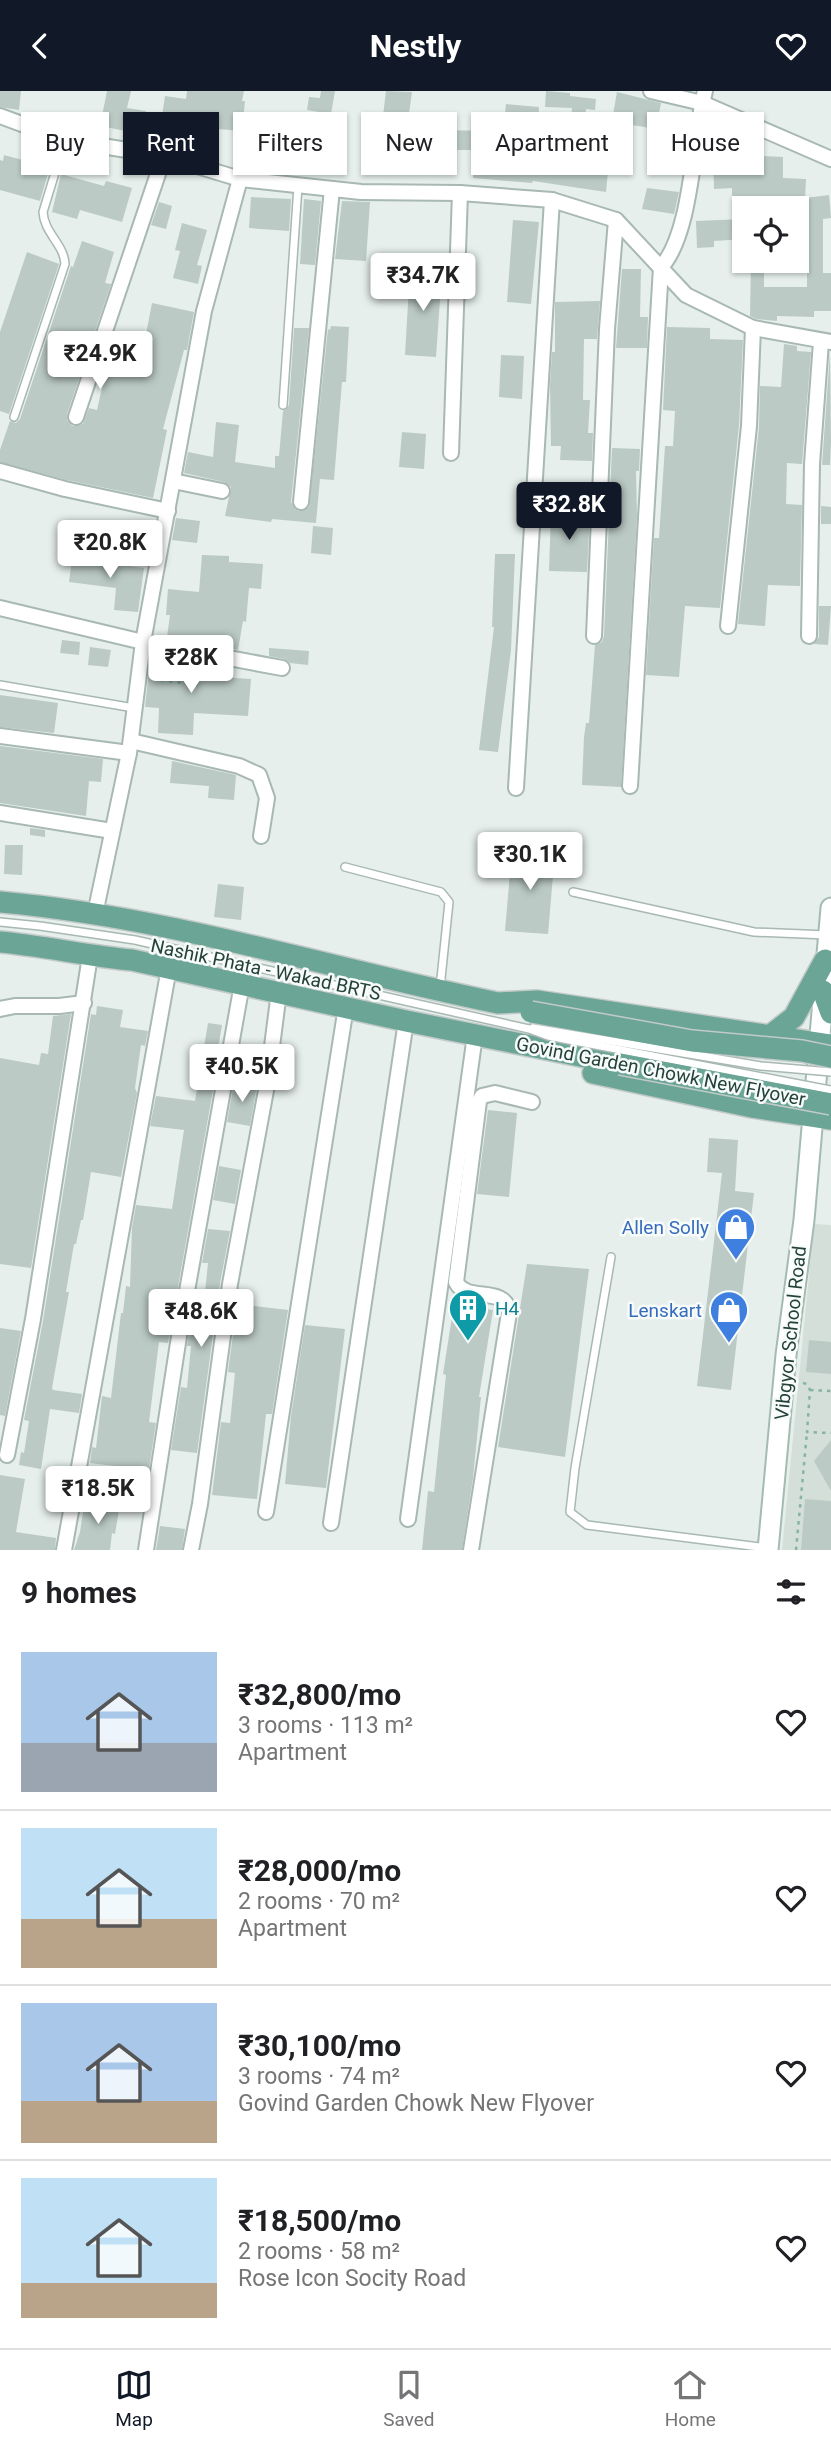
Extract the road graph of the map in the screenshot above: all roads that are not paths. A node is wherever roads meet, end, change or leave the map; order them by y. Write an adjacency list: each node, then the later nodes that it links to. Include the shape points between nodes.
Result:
1 (651, 91): 2 (street)
2 (703, 97): 5 (street); 15 (street, via 684,216 676,245)
3 (0, 116): 4 (street)
4 (21, 124)
5 (831, 159)
6 (219, 173): 9 (street)
7 (54, 175): 19 (lane, via 44,223 64,254 65,264)
8 (158, 175): 20 (street)
9 (240, 179): 10 (street); 23 (street, via 204,311)
10 (298, 185): 11 (street); 18 (lane)
11 (332, 189): 12 (street); 25 (street)
12 (460, 193): 13 (street); 21 (street)
13 (552, 200): 14 (street); 38 (street)
14 (616, 220): 15 (street); 29 (street)
15 (661, 267): 16 (street, via 685,295); 37 (street)
16 (753, 328): 17 (street); 28 (street, via 749,426)
17 (826, 342): 30 (street, via 812,464)
18 (283, 405)
19 (14, 417)
20 (76, 417)
21 (451, 453)
22 (0, 471): 26 (street)
23 (173, 481): 24 (street); 26 (street)
24 (222, 491)
25 (301, 502)
26 (168, 511): 31 (street)
27 (0, 608): 31 (street)
28 (728, 626)
29 (594, 636)
30 (809, 636)
31 (143, 642): 32 (street); 34 (street)
32 (282, 668)
33 (0, 685): 34 (lane)
34 (134, 708): 36 (street)
35 (0, 736): 36 (street)
36 (130, 747): 40 (street); 41 (street, via 239,766 259,775 267,798)
37 (630, 786)
38 (516, 788)
39 (0, 813): 40 (street)
40 (112, 831): 46 (street)
41 (261, 836)
42 (345, 867): 55 (lane, via 446,896)
43 (573, 892): 49 (lane)
44 (0, 902): 46 (main road)
45 (831, 908): 49 (street, Vibgyor School Road)
46 (94, 914): 55 (main road)
47 (0, 922): 62 (lane, Nashik Phata - Wakad BRTS, via 135,940)
48 (0, 942): 50 (main road, Govind Garden Chowk New Flyover)
49 (828, 948): 53 (street, Vibgyor School Road); 63 (main road, via 794,1017)
50 (90, 956): 51 (main road, Govind Garden Chowk New Flyover); 56 (street)
51 (169, 968): 52 (main road, Govind Garden Chowk New Flyover); 77 (street)
52 (242, 984): 54 (main road, Govind Garden Chowk New Flyover); 78 (street)
53 (823, 991): 60 (main road); 65 (street, Vibgyor School Road)
54 (279, 992): 58 (main road, Govind Garden Chowk New Flyover); 79 (street)
55 (440, 992): 57 (main road)
56 (84, 1003): 59 (street); 72 (street)
57 (498, 1003): 62 (main road, Govind Garden Chowk New Flyover); 63 (main road, via 537,1001)
58 (346, 1007): 61 (main road, Govind Garden Chowk New Flyover); 73 (street)
59 (0, 1009)
60 (831, 1013)
61 (406, 1020): 64 (main road, Govind Garden Chowk New Flyover); 75 (street)
62 (530, 1020): 65 (main road, Govind Garden Chowk New Flyover, bridge, via 692,1041 802,1051); 66 (lane, Nashik Phata - Wakad BRTS, bridge, via 540,1028 761,1066); 67 (lane, Nashik Phata - Wakad BRTS, bridge, via 548,1036)
63 (771, 1035): 65 (main road)
64 (483, 1036): 69 (main road, Govind Garden Chowk New Flyover, bridge); 70 (main road, via 515,1056); 74 (street)
65 (827, 1048): 70 (street, Vibgyor School Road)
66 (831, 1072)
67 (831, 1090)
68 (532, 1102): 80 (street, via 495,1093 479,1101 456,1282 466,1291 503,1298 509,1313)
69 (831, 1104)
70 (822, 1118): 76 (street, Vibgyor School Road)
71 (611, 1257): 76 (lane, via 570,1512 587,1525)
72 (7, 1455)
73 (266, 1512)
74 (408, 1519)
75 (331, 1523)
76 (769, 1549)
77 (64, 1550)
78 (146, 1550)
79 (191, 1550)
80 (471, 1550)

